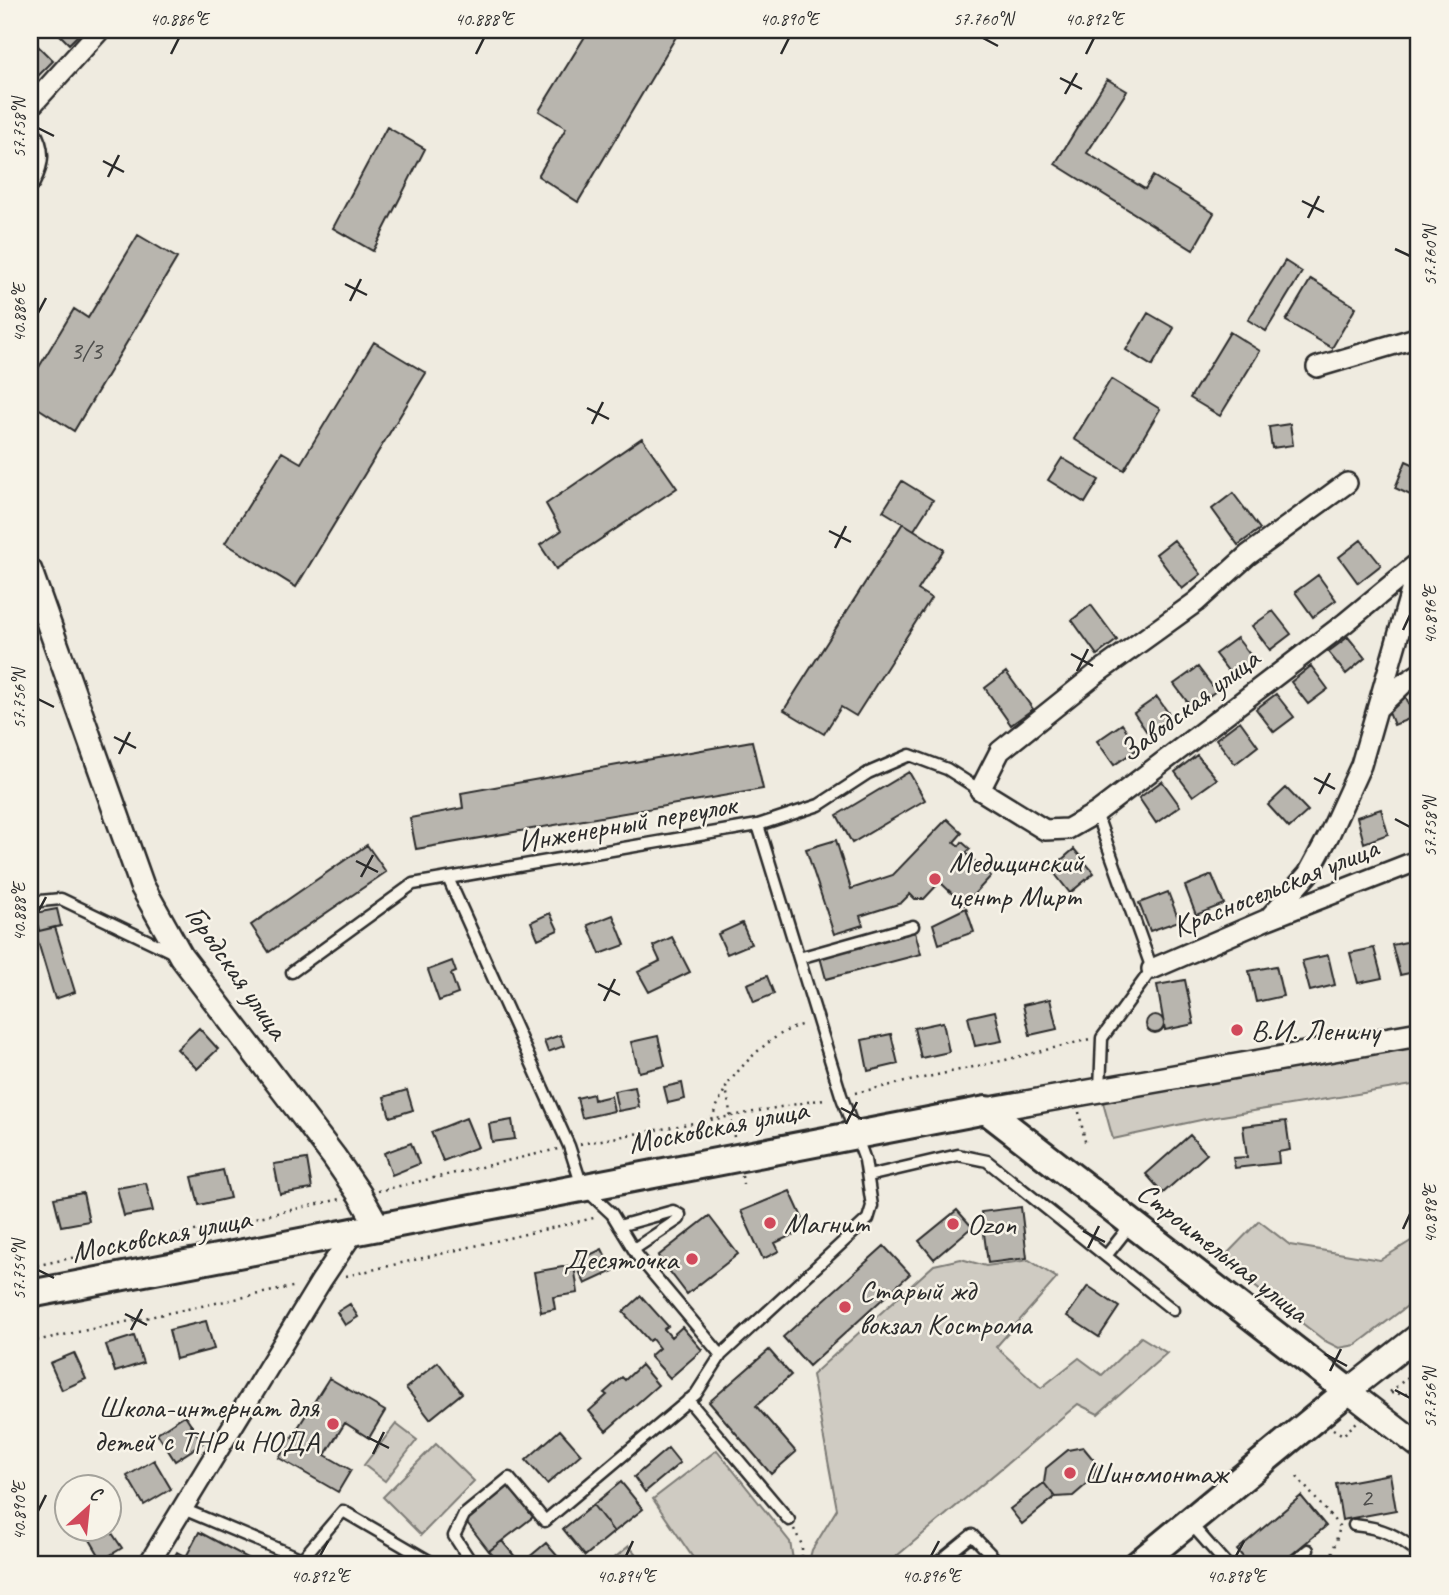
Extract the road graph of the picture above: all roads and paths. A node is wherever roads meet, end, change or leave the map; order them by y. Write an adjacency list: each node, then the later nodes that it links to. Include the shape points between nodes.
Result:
1 (100, 30): 2 (street)
2 (30, 107)
3 (30, 132): 4 (street, via 39,159)
4 (30, 181)
5 (1419, 337): 6 (street)
6 (1317, 367)
7 (1347, 483): 12 (street, via 1248,555 1196,602 1000,751)
8 (1419, 562): 11 (street); 13 (street, Заводская улица)
9 (30, 571): 20 (street, Городская улица, via 142,886)
10 (1419, 674): 11 (street)
11 (1378, 709): 18 (street, via 1361,765 1329,835 1308,874)
12 (980, 790): 13 (street, Заводская улица, via 1045,830 1068,829); 14 (lane, via 947,769 910,755 867,773 819,805)
13 (1096, 813): 22 (lane)
14 (758, 825): 16 (lane, Инженерный переулок); 21 (lane, Инженерный переулок)
15 (1419, 860): 18 (street, Красносельская улица)
16 (448, 878): 23 (lane, Инженерный переулок, via 413,884); 41 (lane, via 569,1146)
17 (30, 902): 20 (lane, via 61,899)
18 (1268, 919): 22 (street, Красносельская улица)
19 (913, 926): 21 (lane)
20 (181, 956): 47 (street, Городская улица, via 360,1195)
21 (799, 958): 24 (lane, Инженерный переулок)
22 (1152, 968): 28 (lane, via 1102,1038)
23 (292, 972)
24 (818, 1020): 27 (path, via 789,1027 738,1069); 35 (lane, Инженерный переулок)
25 (1419, 1034): 28 (street, Московская улица)
26 (1092, 1038): 29 (path)
27 (726, 1087): 33 (path); 34 (path)
28 (1100, 1090): 32 (street, Московская улица)
29 (855, 1093)
30 (824, 1099): 33 (path)
31 (1077, 1104): 38 (path)
32 (986, 1110): 35 (main road, Московская улица); 45 (main road, Строительная улица)
33 (730, 1116): 34 (path); 36 (path)
34 (711, 1120): 37 (path)
35 (856, 1134): 40 (lane, Инженерный переулок); 41 (main road, Московская улица)
36 (735, 1143)
37 (580, 1144)
38 (1086, 1146)
39 (558, 1149): 42 (path)
40 (868, 1176): 49 (lane, via 958,1155 987,1161); 57 (lane, Инженерный переулок, via 872,1206 868,1219)
41 (582, 1186): 44 (lane); 47 (main road, Московская улица)
42 (374, 1192)
43 (346, 1198): 50 (path)
44 (612, 1214): 46 (lane); 51 (path)
45 (1132, 1223): 49 (lane); 59 (main road, Строительная улица)
46 (620, 1226): 48 (lane); 48 (lane, via 673,1211 680,1215)
47 (366, 1230): 53 (main road, Московская улица); 66 (street, via 321,1281)
48 (634, 1249): 57 (lane)
49 (1106, 1255): 54 (lane)
50 (30, 1267)
51 (337, 1278)
52 (307, 1284): 56 (path)
53 (30, 1294)
54 (1173, 1310)
55 (1419, 1335): 59 (street)
56 (30, 1342)
57 (721, 1354): 61 (lane, Инженерный переулок)
58 (1419, 1368): 60 (path, via 1390,1392)
59 (1348, 1391): 64 (street, Строительная улица); 68 (main road)
60 (1419, 1395)
61 (688, 1400): 67 (lane); 74 (lane, Инженерный переулок, via 545,1521 509,1478 464,1515 454,1536 469,1559)
62 (1362, 1418): 63 (path, via 1343,1435)
63 (1330, 1427)
64 (1419, 1446)
65 (1297, 1477): 81 (path, via 1340,1527)
66 (183, 1508): 72 (street); 73 (lane, via 302,1559 343,1511)
67 (789, 1520): 75 (path, via 802,1545)
68 (1190, 1522): 78 (main road); 79 (lane)
69 (1354, 1525): 71 (lane, via 1377,1527)
70 (1308, 1550): 80 (lane)
71 (1419, 1553)
72 (148, 1565)
73 (436, 1565)
74 (462, 1565)
75 (802, 1565)
76 (935, 1565): 77 (lane, via 972,1535)
77 (1001, 1565)
78 (1137, 1565)
79 (1227, 1565)
80 (1290, 1565)
81 (1329, 1565)

